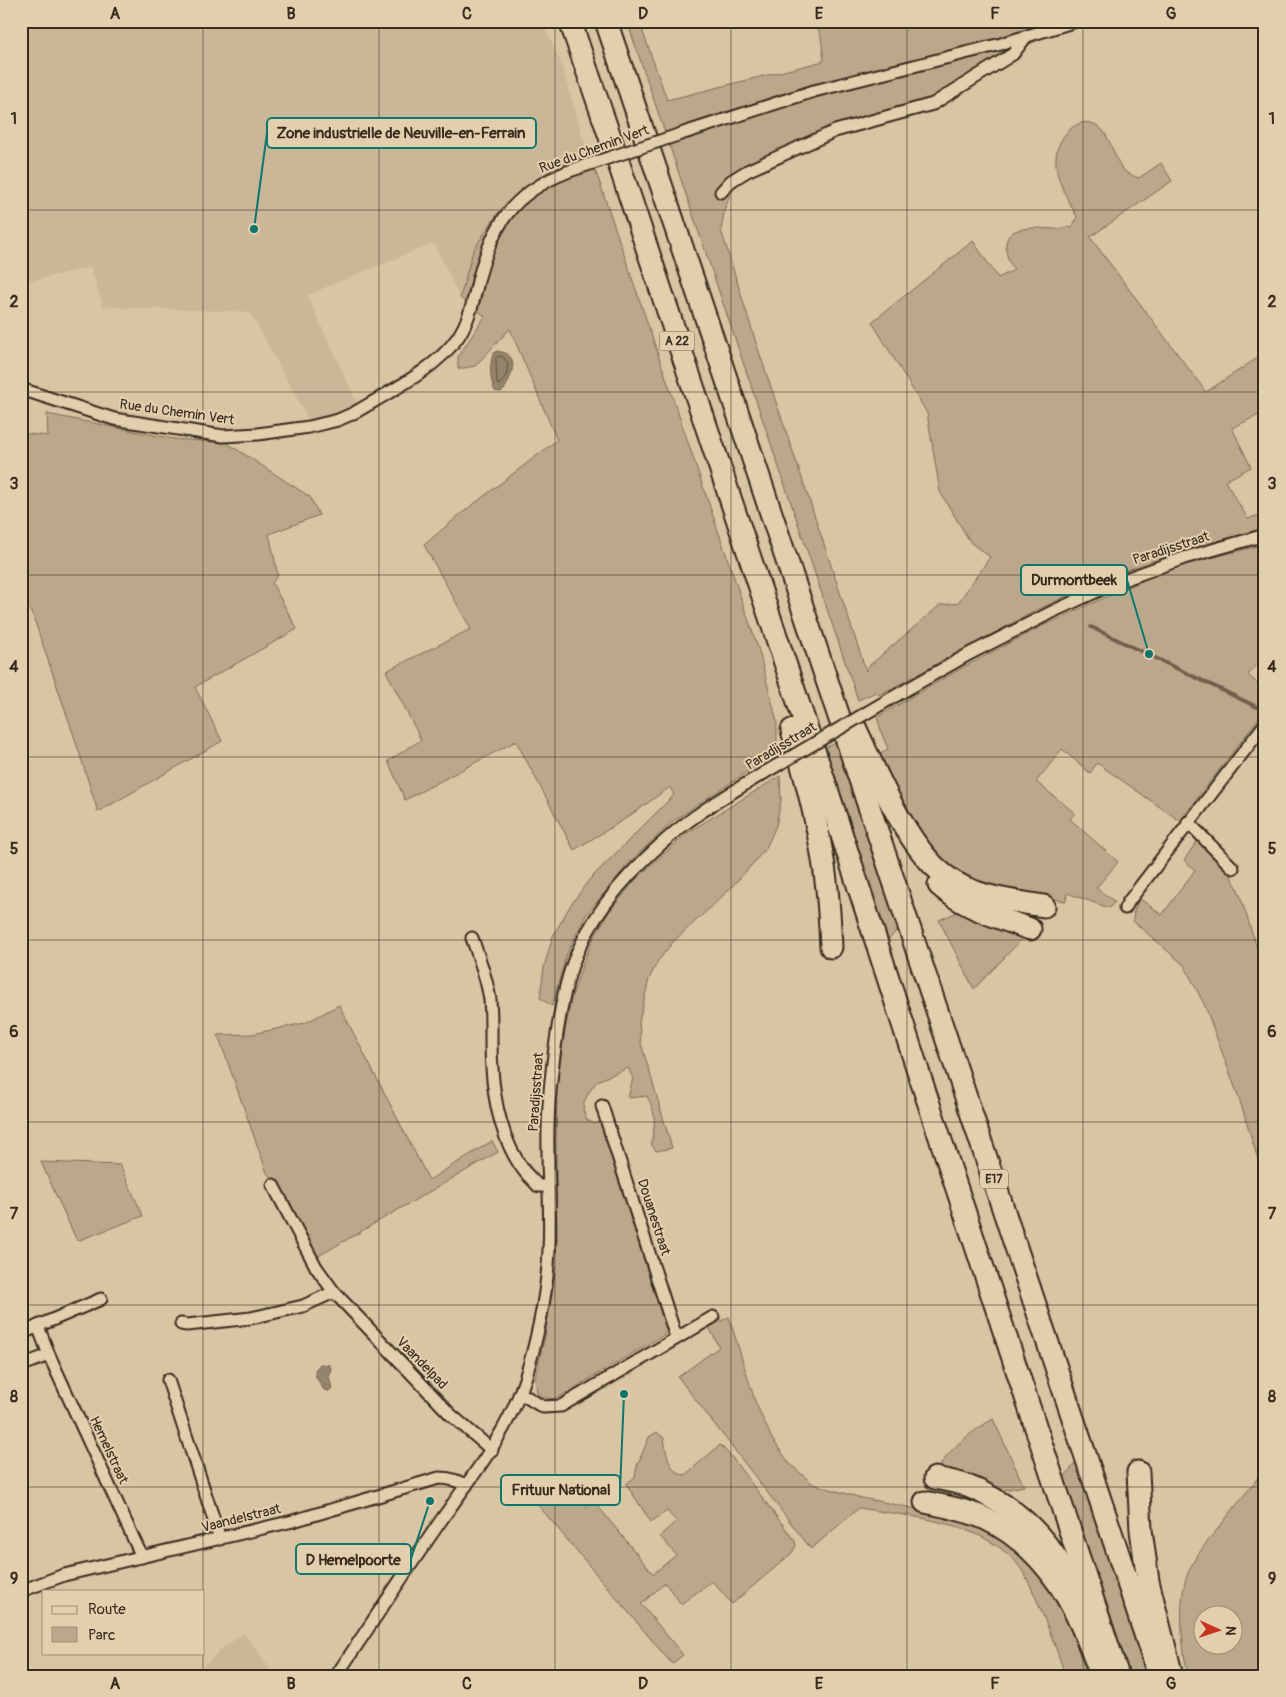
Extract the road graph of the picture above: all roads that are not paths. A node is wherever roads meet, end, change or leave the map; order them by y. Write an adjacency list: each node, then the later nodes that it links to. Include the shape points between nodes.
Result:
1 (558, 21): 6 (highway)
2 (570, 21): 6 (highway, A 22)
3 (606, 21): 11 (highway, A 22)
4 (1076, 21): 5 (street, Rue du Chemin Vert)
5 (1025, 38): 7 (street, via 1013,54 933,104 835,131 747,171 730,181); 8 (street, Rue du Chemin Vert, bridge, via 814,91 552,177 514,205 502,220 485,254 468,318 445,354 433,365 343,418 310,427 223,436 114,418)
6 (596, 95): 10 (highway, A 22)
7 (721, 192)
8 (21, 389)
9 (1265, 535): 24 (street, Paradijsstraat, bridge, via 1184,558 1115,583 1056,610 890,699 764,773 678,830 622,883 591,925 577,953 561,1009 551,1071)
10 (759, 587): 21 (highway, via 763,630 818,835 827,888); 47 (highway, A 22)
11 (804, 612): 12 (highway, A 22); 13 (highway, via 837,676)
12 (827, 683): 48 (highway, E17)
13 (850, 714): 17 (highway, via 874,770 910,836 935,866 954,882 977,892); 19 (highway, via 868,772 906,845 927,874 969,906)
14 (1265, 724): 15 (street)
15 (1188, 822): 16 (street); 18 (street)
16 (1233, 868)
17 (1044, 906)
18 (1125, 908)
19 (1030, 929)
20 (472, 938): 24 (street, Paradijsstraat, via 490,998 494,1095 508,1143 525,1172 538,1186)
21 (831, 947)
22 (602, 1106): 31 (street, Douanestraat)
23 (273, 1185): 25 (street, Vaandelpad, via 316,1267)
24 (548, 1186): 35 (street, Paradijsstraat, via 550,1248 545,1298)
25 (334, 1292): 28 (street, via 303,1306 251,1318); 36 (street, Vaandelpad, via 451,1415)
26 (101, 1299): 29 (street)
27 (713, 1317): 31 (street)
28 (181, 1324)
29 (38, 1326): 30 (street); 32 (street, Hemelstraat)
30 (21, 1334)
31 (676, 1337): 35 (street, via 561,1406 543,1407)
32 (49, 1355): 33 (street); 42 (street, Hemelstraat)
33 (21, 1363)
34 (168, 1380): 41 (street)
35 (520, 1393): 36 (street, Paradijsstraat)
36 (492, 1450): 39 (street, Paradijsstraat)
37 (1138, 1472): 49 (highway, via 1148,1580)
38 (935, 1478): 46 (highway, via 964,1484 993,1498 1044,1539 1065,1570 1085,1612)
39 (466, 1486): 41 (street, Vaandelstraat, via 450,1478 439,1478); 44 (street, Paradijsstraat)
40 (925, 1502): 45 (highway, via 984,1518 1027,1546 1058,1581 1081,1623)
41 (220, 1539): 42 (street, Vaandelstraat)
42 (142, 1557): 43 (street, Vaandelstraat, via 64,1575)
43 (21, 1591)
44 (336, 1676)
45 (1101, 1676)
46 (1107, 1676)
47 (1118, 1676)
48 (1159, 1676)
49 (1172, 1676)

